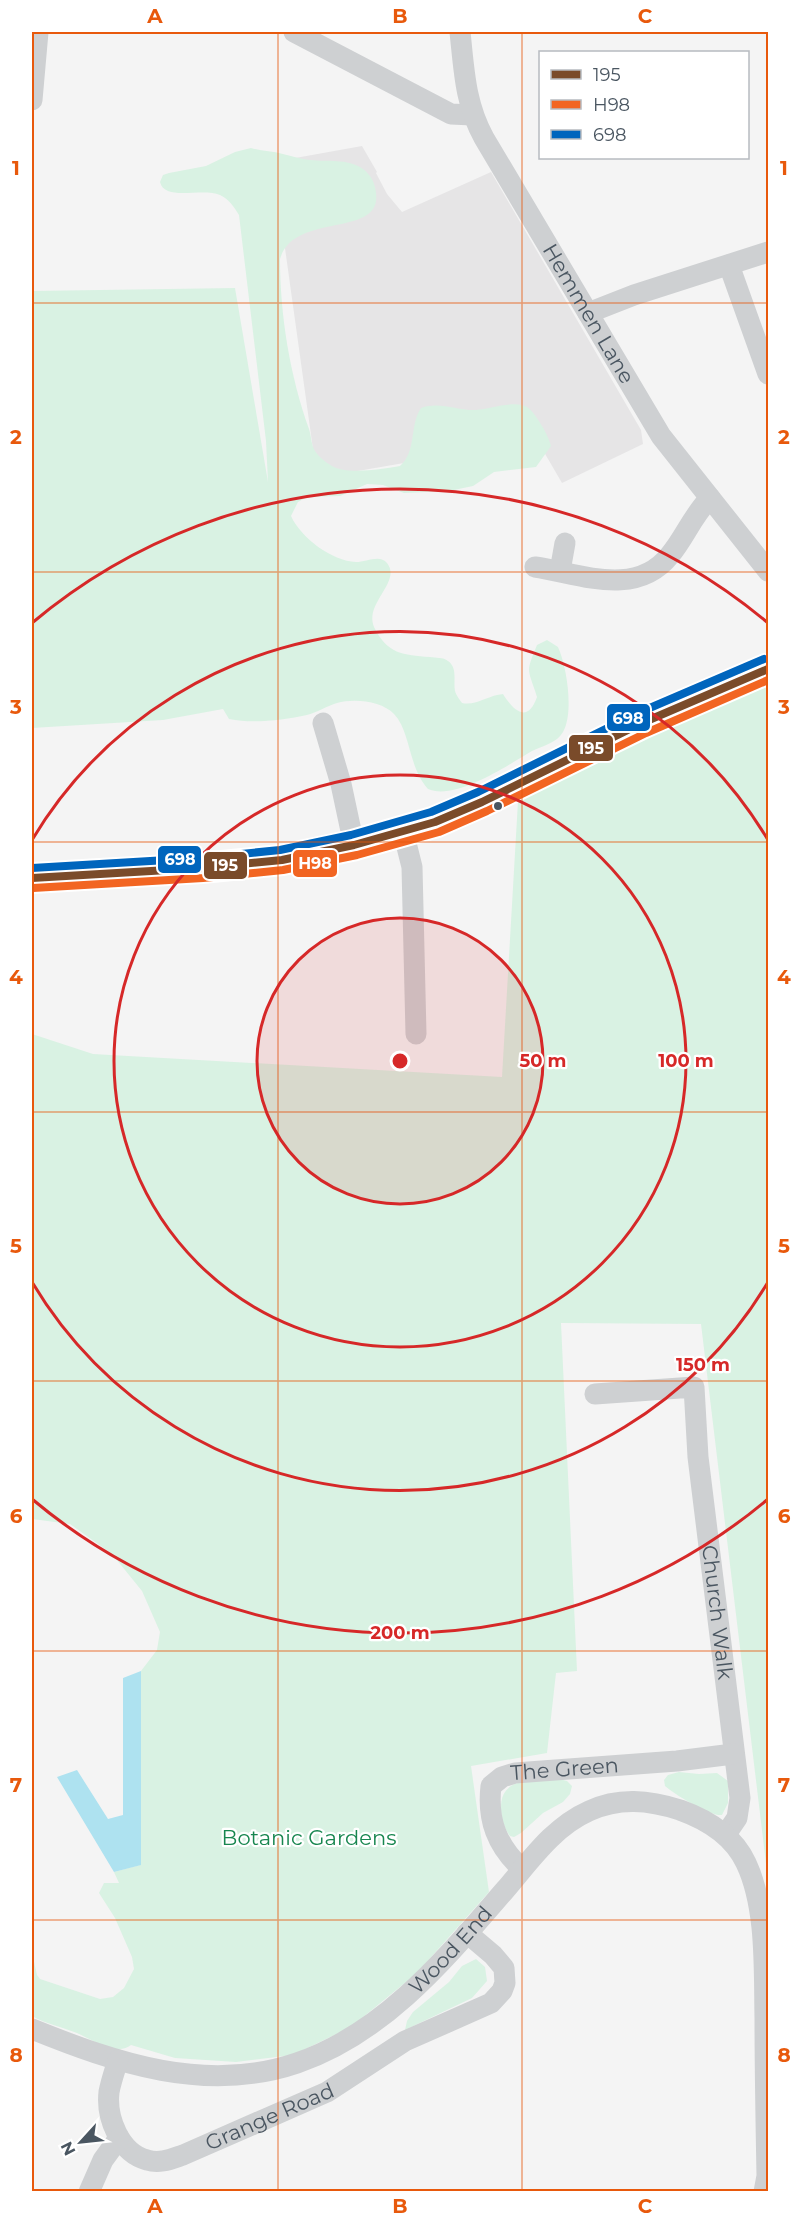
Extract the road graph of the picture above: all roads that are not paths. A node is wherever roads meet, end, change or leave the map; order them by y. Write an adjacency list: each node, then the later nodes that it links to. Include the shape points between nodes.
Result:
1 (38, 32): 4 (street)
2 (294, 32): 5 (street, via 450,114)
3 (460, 32): 5 (street, Hemmen Lane)
4 (32, 100)
5 (472, 115): 8 (street, Hemmen Lane)
6 (768, 252): 7 (street)
7 (729, 265): 8 (street); 9 (street)
8 (588, 314): 10 (street, Hemmen Lane, via 661,436)
9 (768, 374)
10 (710, 498): 13 (street, via 670,555 642,577 611,579); 14 (street, Hemmen Lane)
11 (566, 543): 13 (street)
12 (535, 567): 13 (street)
13 (560, 571)
14 (768, 571)
15 (768, 669): 17 (street, via 642,723 482,802)
16 (323, 723): 18 (street)
17 (403, 831): 18 (street); 20 (street, via 412,867)
18 (354, 845): 19 (street, via 282,860)
19 (32, 878)
20 (416, 1034)
21 (595, 1394): 22 (street, Church Walk, via 694,1387 698,1457)
22 (733, 1754): 23 (street, Church Walk, via 739,1805 737,1818); 24 (street, The Green, via 502,1777 491,1786 489,1801 494,1830 509,1857)
23 (726, 1834): 24 (street, Wood End, via 671,1808 623,1801 588,1811 572,1821); 29 (street, Wood End, via 746,1862 758,1898 763,1955)
24 (522, 1869): 25 (street, Wood End)
25 (467, 1933): 27 (street, Wood End, via 386,2014 351,2038 296,2064 240,2076 189,2076); 28 (street, Grange Road, via 504,1968 506,1983 491,2003 405,2042 327,2092 183,2155 160,2162 148,2161 136,2156)
26 (32, 2029): 27 (street)
27 (118, 2060): 28 (street, via 109,2092 111,2119)
28 (119, 2138): 30 (street, via 103,2160)
29 (767, 2181)
30 (89, 2192)

